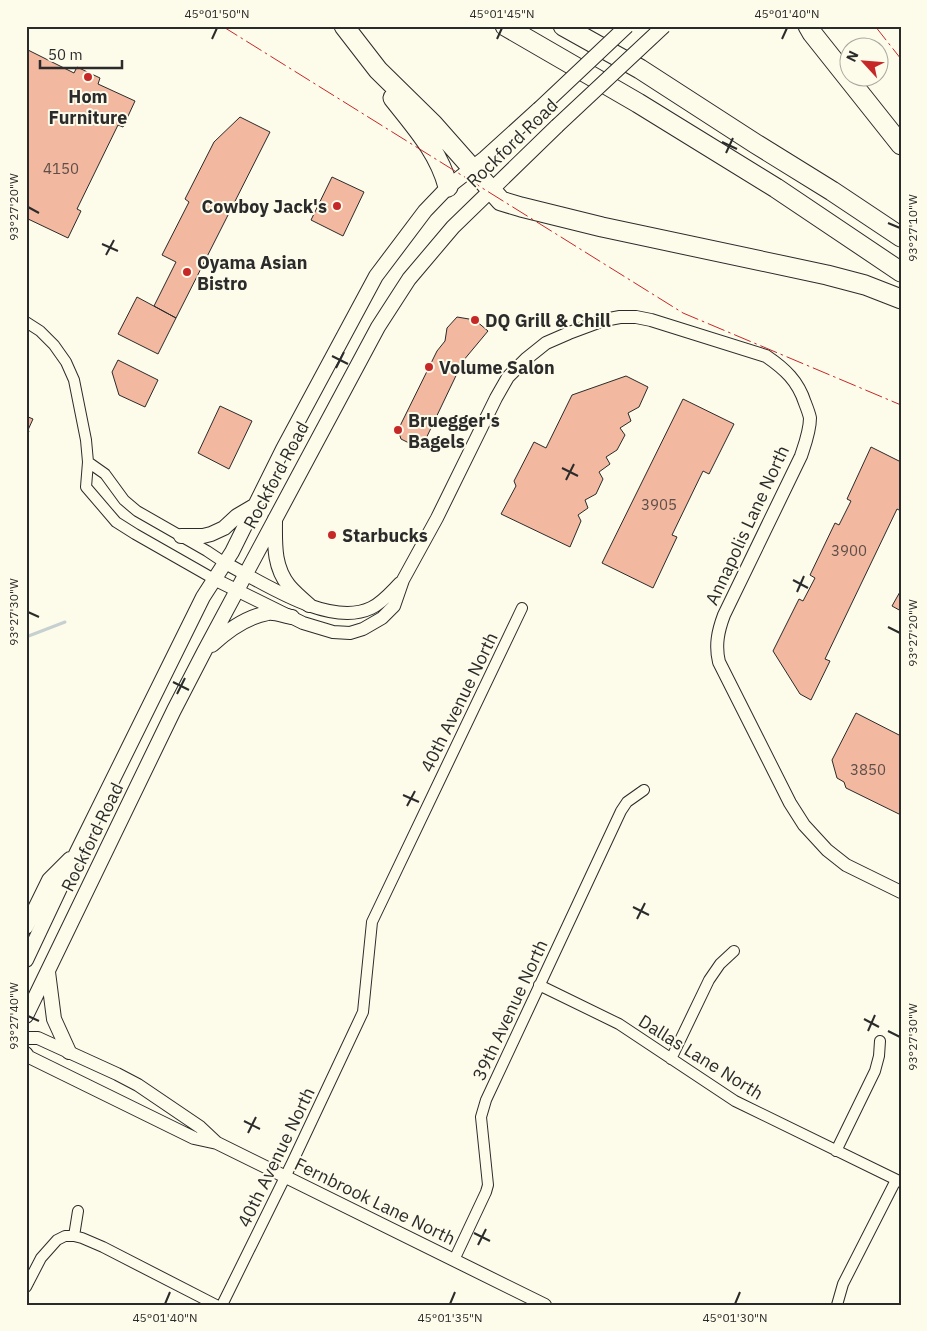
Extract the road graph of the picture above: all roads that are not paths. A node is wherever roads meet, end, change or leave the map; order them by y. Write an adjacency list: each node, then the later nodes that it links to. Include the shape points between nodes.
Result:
1 (344, 26): 7 (highway)
2 (505, 26): 13 (highway, via 634,100 776,188)
3 (563, 26): 12 (highway, via 640,69)
4 (626, 26): 9 (main road, Rockford Road, bridge)
5 (664, 26): 11 (main road, Rockford Road, bridge)
6 (808, 29): 8 (highway)
7 (378, 70): 9 (highway, via 433,124); 10 (highway, via 390,95 438,158)
8 (901, 144)
9 (471, 169): 10 (main road, Rockford Road); 11 (highway)
10 (448, 187): 17 (main road, Rockford Road, via 425,211 376,276)
11 (490, 190): 14 (highway, via 501,201 521,207 827,275); 18 (main road, Rockford Road, via 442,239 394,300)
12 (901, 237)
13 (901, 272)
14 (901, 299)
15 (26, 322): 16 (street, via 54,345 74,380)
16 (88, 462): 19 (street, via 105,474 124,500 137,511); 22 (street, via 86,487 116,522)
17 (254, 506): 19 (main road, via 211,534); 20 (main road, Rockford Road)
18 (276, 516): 21 (main road, Rockford Road); 25 (main road, via 274,550 279,568 290,587)
19 (181, 536): 20 (street)
20 (224, 563): 21 (street, Annapolis Lane North); 22 (main road, Rockford Road)
21 (245, 574): 24 (main road, Rockford Road); 25 (street, Annapolis Lane North)
22 (214, 579): 24 (street, Annapolis Lane North); 30 (main road, Rockford Road)
23 (404, 580): 25 (street, Annapolis Lane North, via 372,608 362,612 347,614); 27 (street, Annapolis Lane North, via 394,606 363,629 350,633 332,632); 31 (street, Annapolis Lane North, via 508,377 546,343 604,320 636,317 766,356 795,381 810,417 808,431 801,456 724,615 716,651 790,803 804,825 846,866)
24 (236, 591): 27 (street, Annapolis Lane North); 28 (main road, Rockford Road)
25 (308, 606)
26 (522, 608): 45 (street, 40th Avenue North, via 372,922 363,1012)
27 (292, 617): 28 (main road, via 270,613 247,620 227,631)
28 (204, 652): 35 (main road, Rockford Road)
29 (644, 790): 36 (street, 39th Avenue North, via 620,811)
30 (76, 854): 32 (main road, via 49,880); 34 (main road, Rockford Road)
31 (901, 892)
32 (26, 927)
33 (734, 951): 42 (street, via 709,980)
34 (26, 960)
35 (48, 971): 37 (main road, Rockford Road); 40 (main road, via 54,1019)
36 (539, 985): 42 (street, Dallas Lane North, via 619,1024); 49 (street, 39th Avenue North, via 486,1100 481,1117 488,1185)
37 (26, 1016)
38 (26, 1038): 40 (street, Fernbrook Lane North, via 38,1038)
39 (880, 1041): 44 (street, via 874,1070)
40 (70, 1052): 43 (street, Fernbrook Lane North, via 138,1085 200,1127)
41 (26, 1053): 43 (street, Fernbrook Lane North, via 194,1138)
42 (671, 1059): 44 (street, Dallas Lane North, via 735,1101)
43 (217, 1143): 45 (street, Fernbrook Lane North)
44 (836, 1151): 46 (street, Dallas Lane North)
45 (286, 1177): 49 (street, Fernbrook Lane North); 52 (street, 40th Avenue North)
46 (898, 1181): 54 (street, via 843,1284)
47 (78, 1211): 48 (street)
48 (74, 1236): 50 (street, via 57,1240 41,1258); 51 (street, via 104,1247)
49 (454, 1260): 53 (street, Fernbrook Lane North)
50 (26, 1287)
51 (216, 1305)
52 (222, 1305)
53 (545, 1305)
54 (837, 1305)

